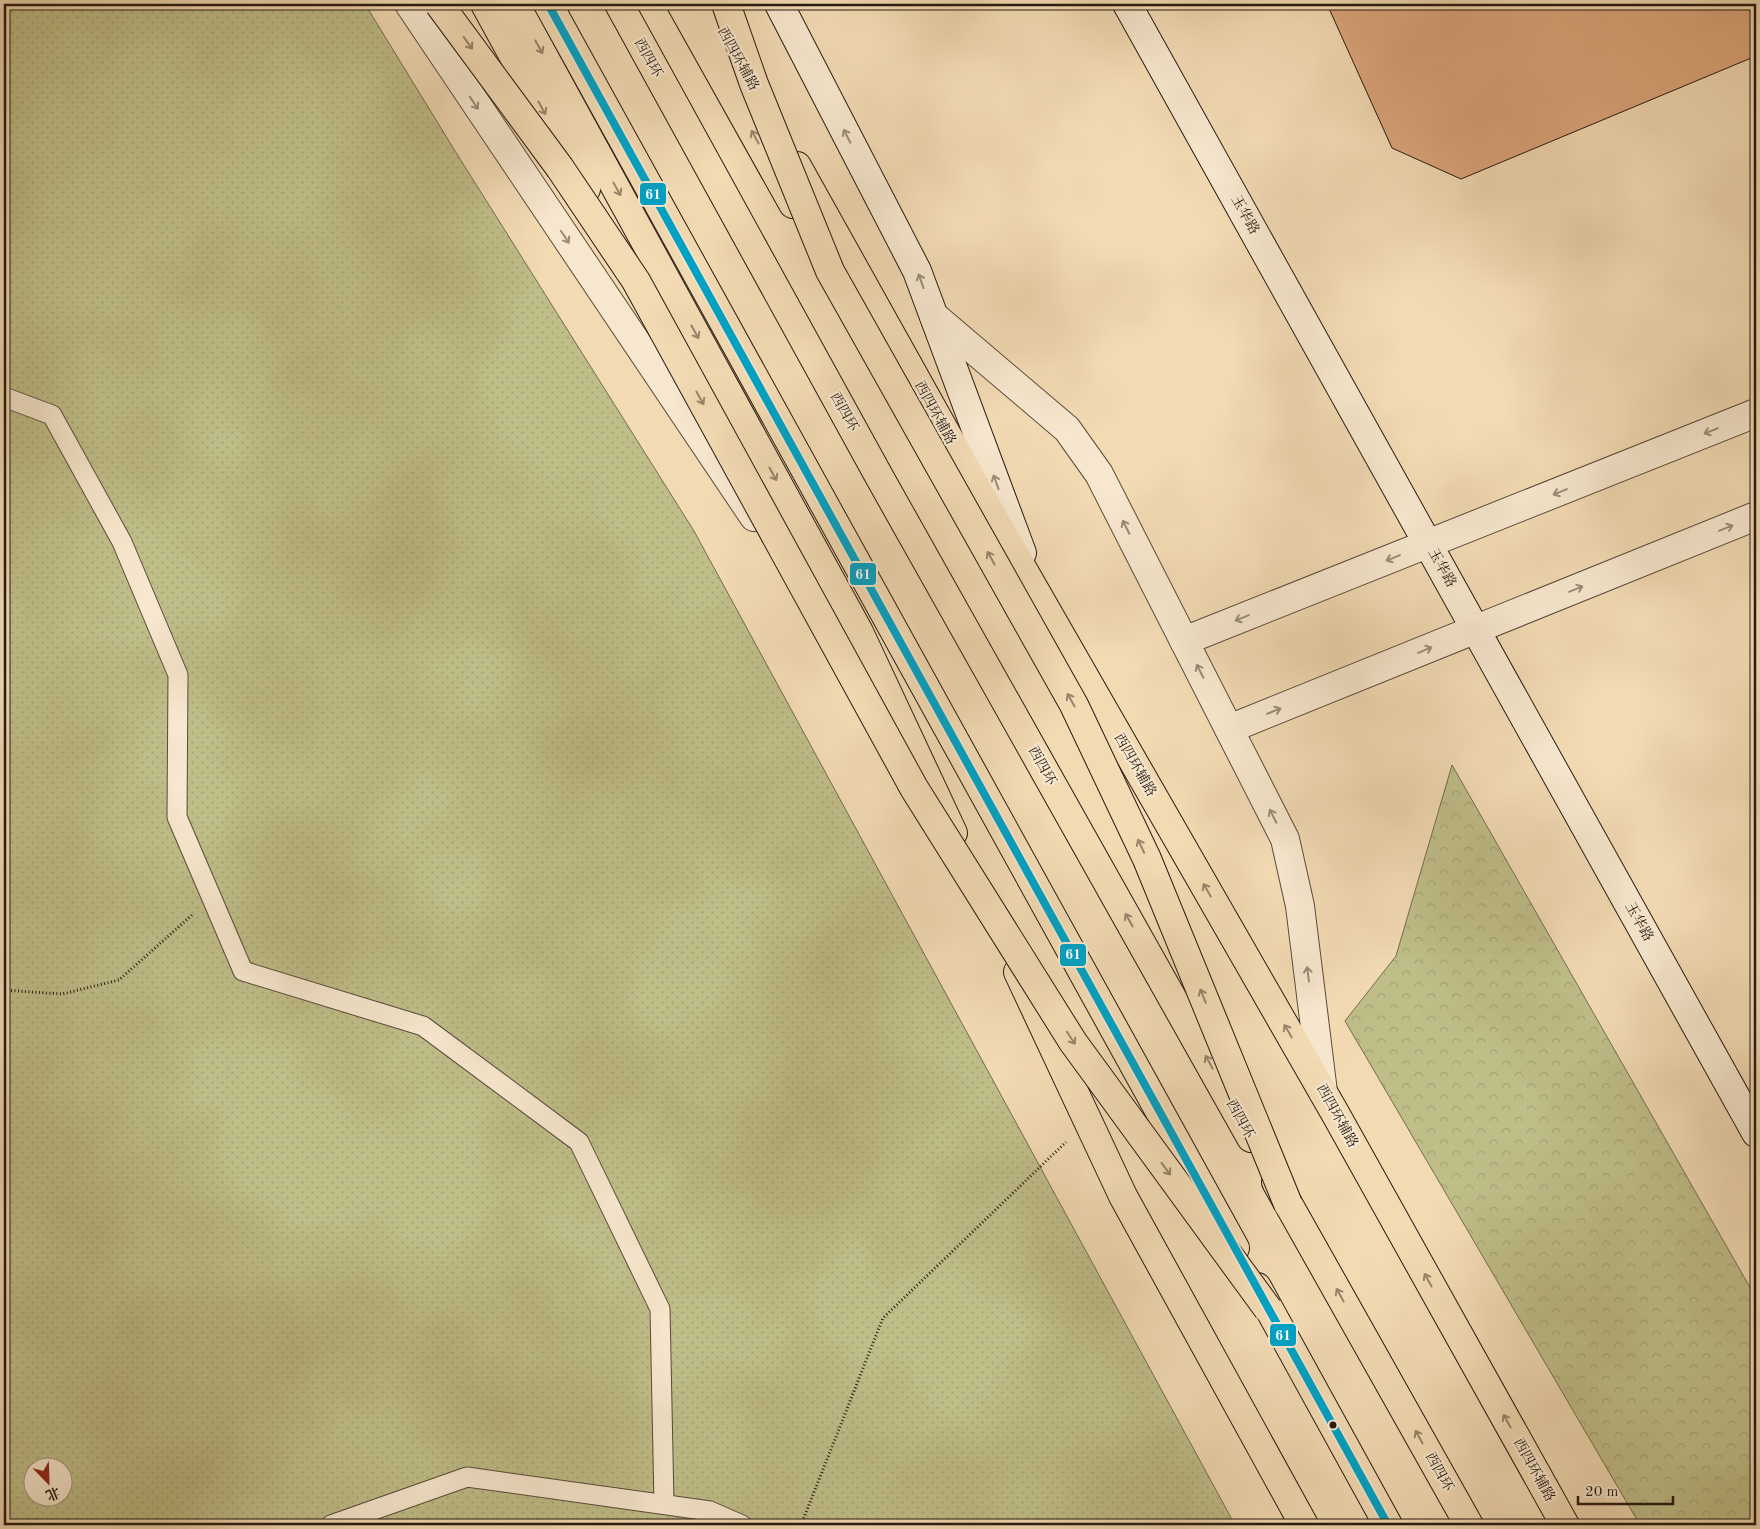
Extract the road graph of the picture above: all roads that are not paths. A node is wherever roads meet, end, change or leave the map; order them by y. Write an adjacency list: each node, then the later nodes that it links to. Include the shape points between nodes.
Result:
1 (409, 4): 23 (street, one-way to 23)
2 (439, 4): 13 (main road, one-way to 13, bridge, via 560,168)
3 (486, 4): 13 (main road, one-way to 13, bridge)
4 (515, 4): 23 (main road, one-way to 23, via 859,632)
5 (548, 4): 27 (main road, bridge)
6 (619, 4): 26 (main road, 西四环, one-way to 6, bridge, via 880,478)
7 (681, 4): 12 (main road, one-way to 7, bridge)
8 (707, 4): 19 (main road, 西四环辅路)
9 (726, 4): 12 (main road, bridge, via 754,84)
10 (779, 4): 14 (street, one-way to 10, via 917,271)
11 (1127, 4): 18 (street, 玉华路)
12 (830, 271): 26 (main road, one-way to 12, bridge, via 1147,859 1074,705)
13 (636, 281): 27 (main road, one-way to 27, bridge, via 914,788 1073,1042)
14 (934, 316): 19 (street, one-way to 14); 21 (street, one-way to 14, via 1099,474 1067,429)
15 (4, 396): 28 (lane, via 52,415 122,542 178,675 177,817 243,971 424,1026 579,1142 660,1309)
16 (1756, 413): 18 (street, one-way to 18)
17 (1756, 516): 20 (street, one-way to 17)
18 (1428, 544): 20 (street, 玉华路); 21 (street, one-way to 21)
19 (1037, 594): 24 (main road, 西四环辅路, one-way to 19)
20 (1476, 630): 22 (street, one-way to 20); 25 (street, 玉华路)
21 (1184, 641): 22 (street, one-way to 21)
22 (1229, 729): 24 (street, one-way to 22, via 1300,906 1285,839)
23 (923, 769): 31 (main road, via 1123,1196)
24 (1323, 1092): 34 (main road, 西四环辅路, one-way to 24)
25 (1756, 1133)
26 (1288, 1204): 33 (main road, 西四环, one-way to 26)
27 (1268, 1309): 32 (main road)
28 (664, 1504): 29 (lane, via 467,1477); 30 (lane, via 710,1511)
29 (331, 1525)
30 (742, 1525)
31 (1304, 1525)
32 (1388, 1525)
33 (1469, 1525)
34 (1565, 1525)

